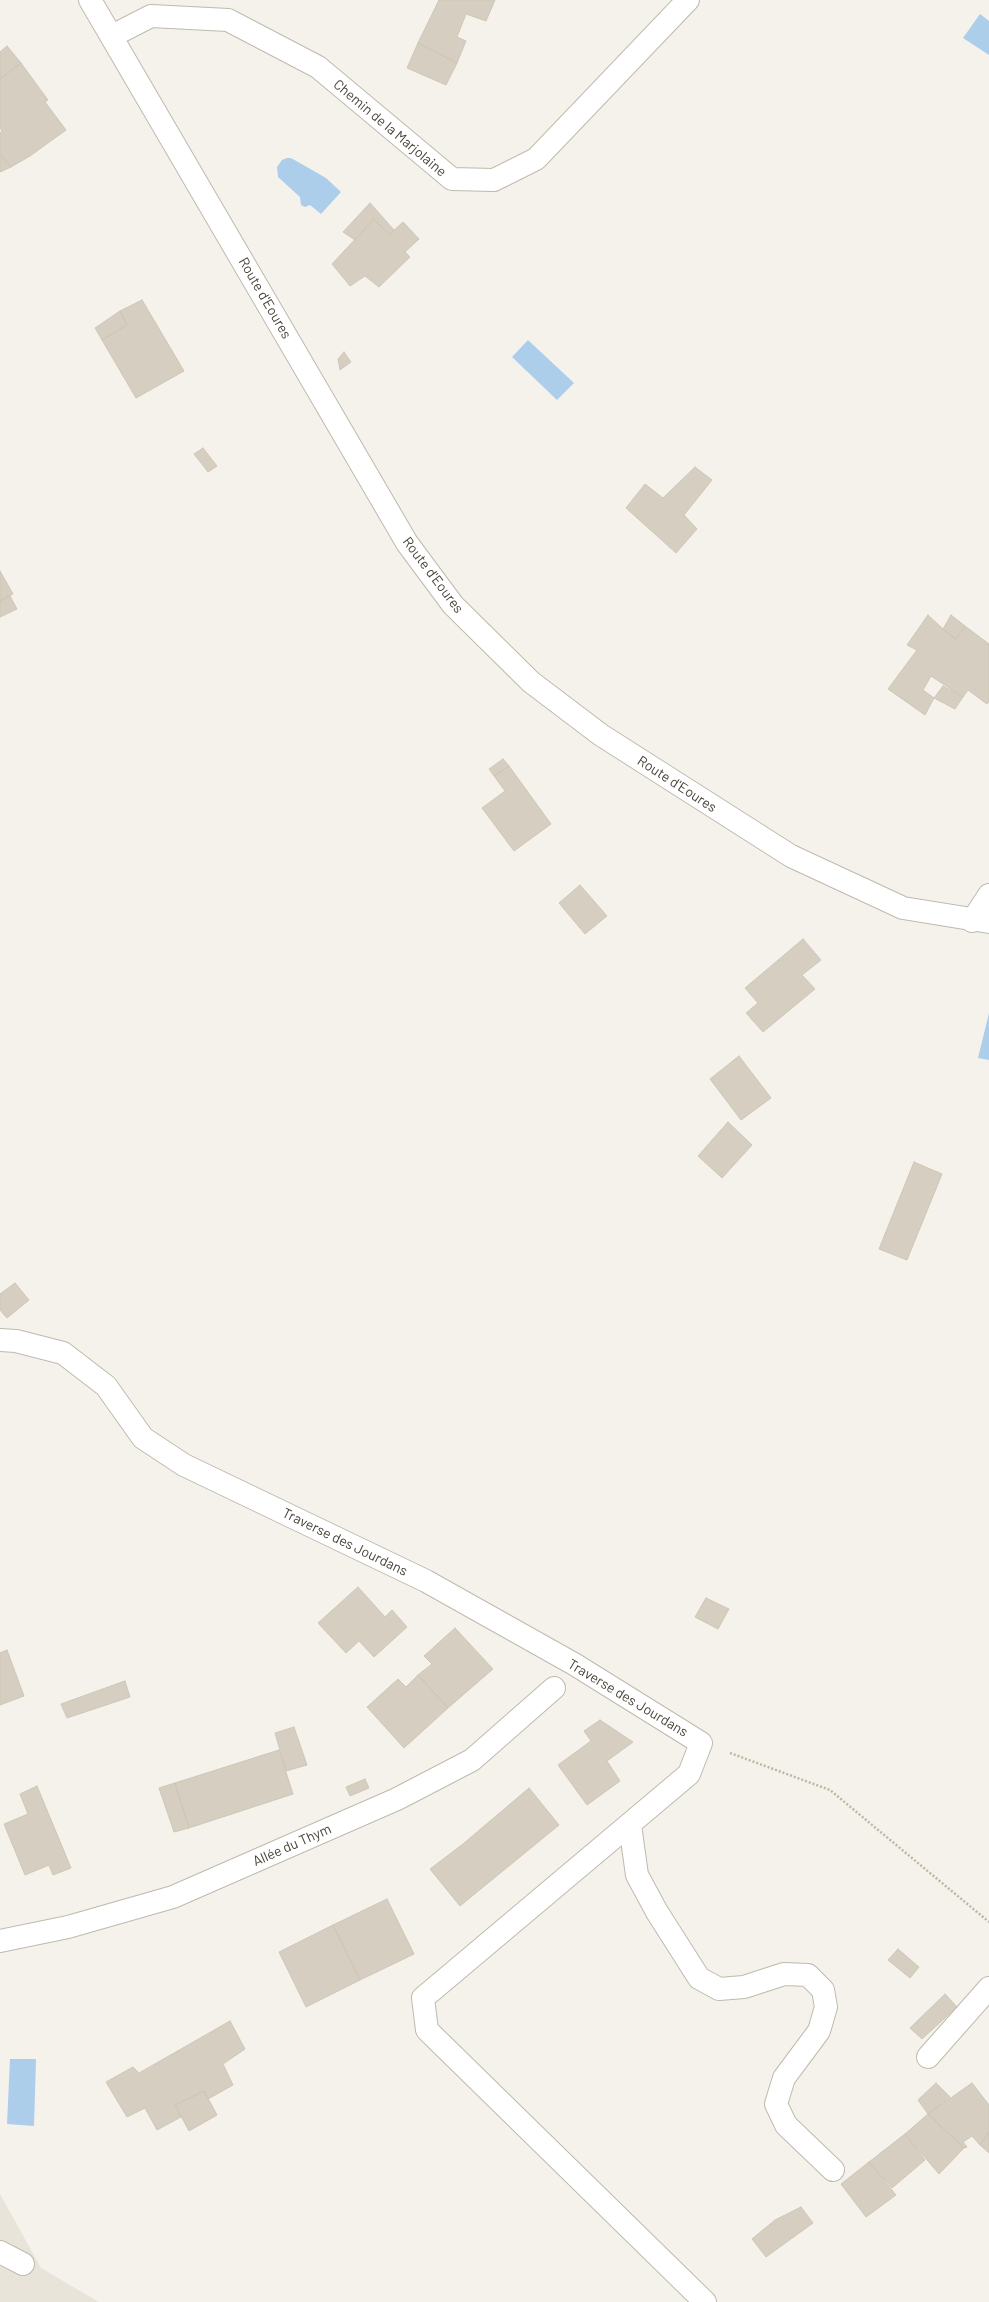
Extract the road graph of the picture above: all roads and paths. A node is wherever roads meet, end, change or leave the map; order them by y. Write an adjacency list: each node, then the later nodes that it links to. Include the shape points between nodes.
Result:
1 (90, 0): 3 (street, Route d'Eoures)
2 (688, 0): 3 (street, Chemin de la Marjolaine, via 536,158 494,180 452,179 318,67 228,20 151,16)
3 (112, 36): 5 (street, Route d'Eoures, via 407,543 453,605 531,682 601,735 791,856 904,908)
4 (989, 895): 5 (street)
5 (981, 922)
6 (0, 1340): 8 (street, Traverse des Jourdans, via 16,1341 63,1353 106,1386 143,1438 184,1465 426,1581 574,1664)
7 (554, 1688): 11 (street, Allée du Thym, via 472,1760 397,1799 173,1897 68,1928)
8 (701, 1742): 9 (street, via 689,1774); 10 (path, via 830,1790)
9 (630, 1825): 14 (street, via 637,1875 699,1978 720,1990 744,1987 784,1974 808,1976 823,1990 826,2007 819,2031 784,2078 776,2104 786,2125); 17 (street, via 423,1998 427,2030)
10 (989, 1922)
11 (0, 1941)
12 (989, 1988): 13 (street)
13 (928, 2057)
14 (833, 2170)
15 (0, 2252): 16 (street)
16 (23, 2264)
17 (705, 2302)

